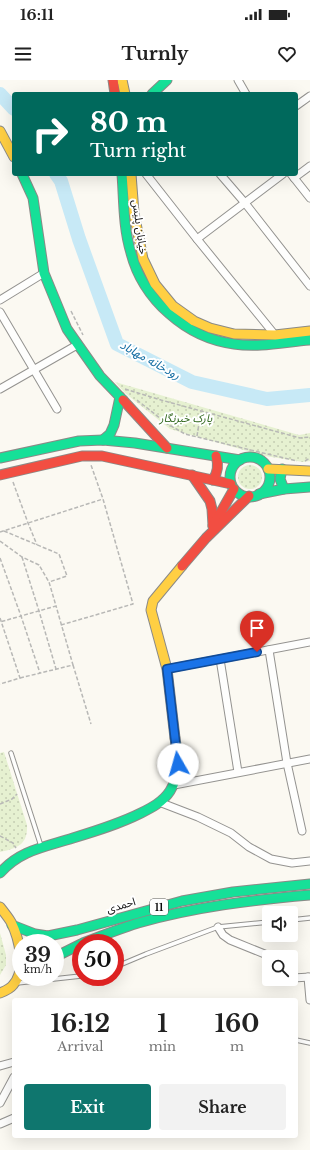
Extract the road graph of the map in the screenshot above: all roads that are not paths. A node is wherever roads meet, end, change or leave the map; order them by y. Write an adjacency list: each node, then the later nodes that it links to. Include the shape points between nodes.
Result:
1 (113, 80): 5 (main road)
2 (122, 80): 6 (main road)
3 (167, 80): 7 (main road)
4 (238, 80): 8 (street)
5 (115, 92)
6 (124, 92)
7 (154, 92)
8 (245, 92)
9 (310, 96): 10 (street)
10 (298, 105)
11 (0, 132): 12 (main road)
12 (12, 153)
13 (310, 166): 14 (street)
14 (298, 173)
15 (23, 176): 25 (main road, via 33,198)
16 (122, 176): 33 (main road, خیابان پلیس, via 129,246 141,279 155,300 170,315 194,331)
17 (130, 176): 30 (main road, خیابان پلیس, via 134,214 143,259 155,284 173,306 194,321)
18 (148, 176): 24 (street)
19 (222, 176): 23 (street)
20 (280, 176): 23 (street)
21 (293, 176): 22 (street)
22 (310, 198)
23 (245, 203): 24 (street); 26 (street)
24 (197, 239): 31 (street)
25 (44, 273): 27 (street); 34 (main road, via 66,329)
26 (310, 286)
27 (0, 300)
28 (0, 312): 35 (street)
29 (310, 331): 31 (main road, خیابان پلیس)
30 (234, 334): 31 (main road, خیابان پلیس); 33 (main road)
31 (274, 335)
32 (310, 340): 33 (main road, خیابان پلیس, via 264,345)
33 (232, 344)
34 (77, 345): 35 (street); 37 (main road, via 100,376)
35 (34, 370): 36 (street); 38 (street)
36 (0, 389)
37 (123, 394): 39 (main road, via 114,425 110,434); 40 (main road)
38 (57, 409)
39 (103, 440): 40 (main road); 42 (main road, via 79,441)
40 (167, 448): 41 (main road)
41 (216, 456): 43 (main road); 49 (main road, via 219,462)
42 (0, 458)
43 (240, 460): 44 (main road, via 256,458); 50 (main road, via 232,468 230,479)
44 (268, 469): 45 (main road); 53 (main road, via 269,480)
45 (282, 469): 46 (main road); 52 (main road, via 280,480)
46 (310, 471)
47 (0, 475): 48 (main road, via 82,456 120,459)
48 (192, 475): 49 (main road); 55 (main road, via 210,501)
49 (213, 480): 50 (main road)
50 (233, 486): 54 (main road, via 238,493); 55 (main road)
51 (310, 487): 52 (main road)
52 (284, 488): 53 (main road)
53 (260, 494): 54 (main road)
54 (249, 496): 56 (main road)
55 (212, 526): 56 (main road)
56 (206, 538): 60 (main road, via 153,601 151,610)
57 (310, 642): 58 (street)
58 (269, 650): 59 (street); 63 (street)
59 (220, 659): 60 (street); 64 (street)
60 (167, 669): 65 (main road, via 178,764)
61 (11, 753): 68 (lane)
62 (310, 759): 63 (street)
63 (288, 763): 64 (street); 67 (street)
64 (238, 772): 65 (street)
65 (174, 785): 66 (main road)
66 (160, 802): 68 (main road, via 139,814 94,832); 69 (street, via 198,816 231,833 249,848 271,859 292,863)
67 (302, 831)
68 (42, 847): 70 (main road, via 12,860)
69 (310, 861)
70 (0, 873)
71 (310, 884): 81 (main road, احمدی / 11, via 233,892 182,901)
72 (310, 895): 82 (main road, احمدی / 11, via 186,910)
73 (0, 906): 77 (main road)
74 (310, 918): 75 (lane)
75 (298, 919)
76 (262, 923): 78 (lane)
77 (12, 925): 79 (main road); 80 (main road, احمدی / 11)
78 (218, 927): 83 (street, via 230,940); 84 (lane)
79 (15, 934)
80 (35, 934)
81 (64, 934)
82 (105, 934)
83 (262, 953)
84 (124, 963)
85 (309, 977): 86 (street); 89 (street)
86 (298, 978)
87 (12, 986): 88 (main road)
88 (0, 993)
89 (310, 1000)
90 (298, 1040): 91 (lane)
91 (310, 1043)
92 (12, 1063): 93 (street)
93 (0, 1066)
94 (12, 1081): 95 (street)
95 (0, 1103)
96 (12, 1119): 97 (street)
97 (0, 1124)

